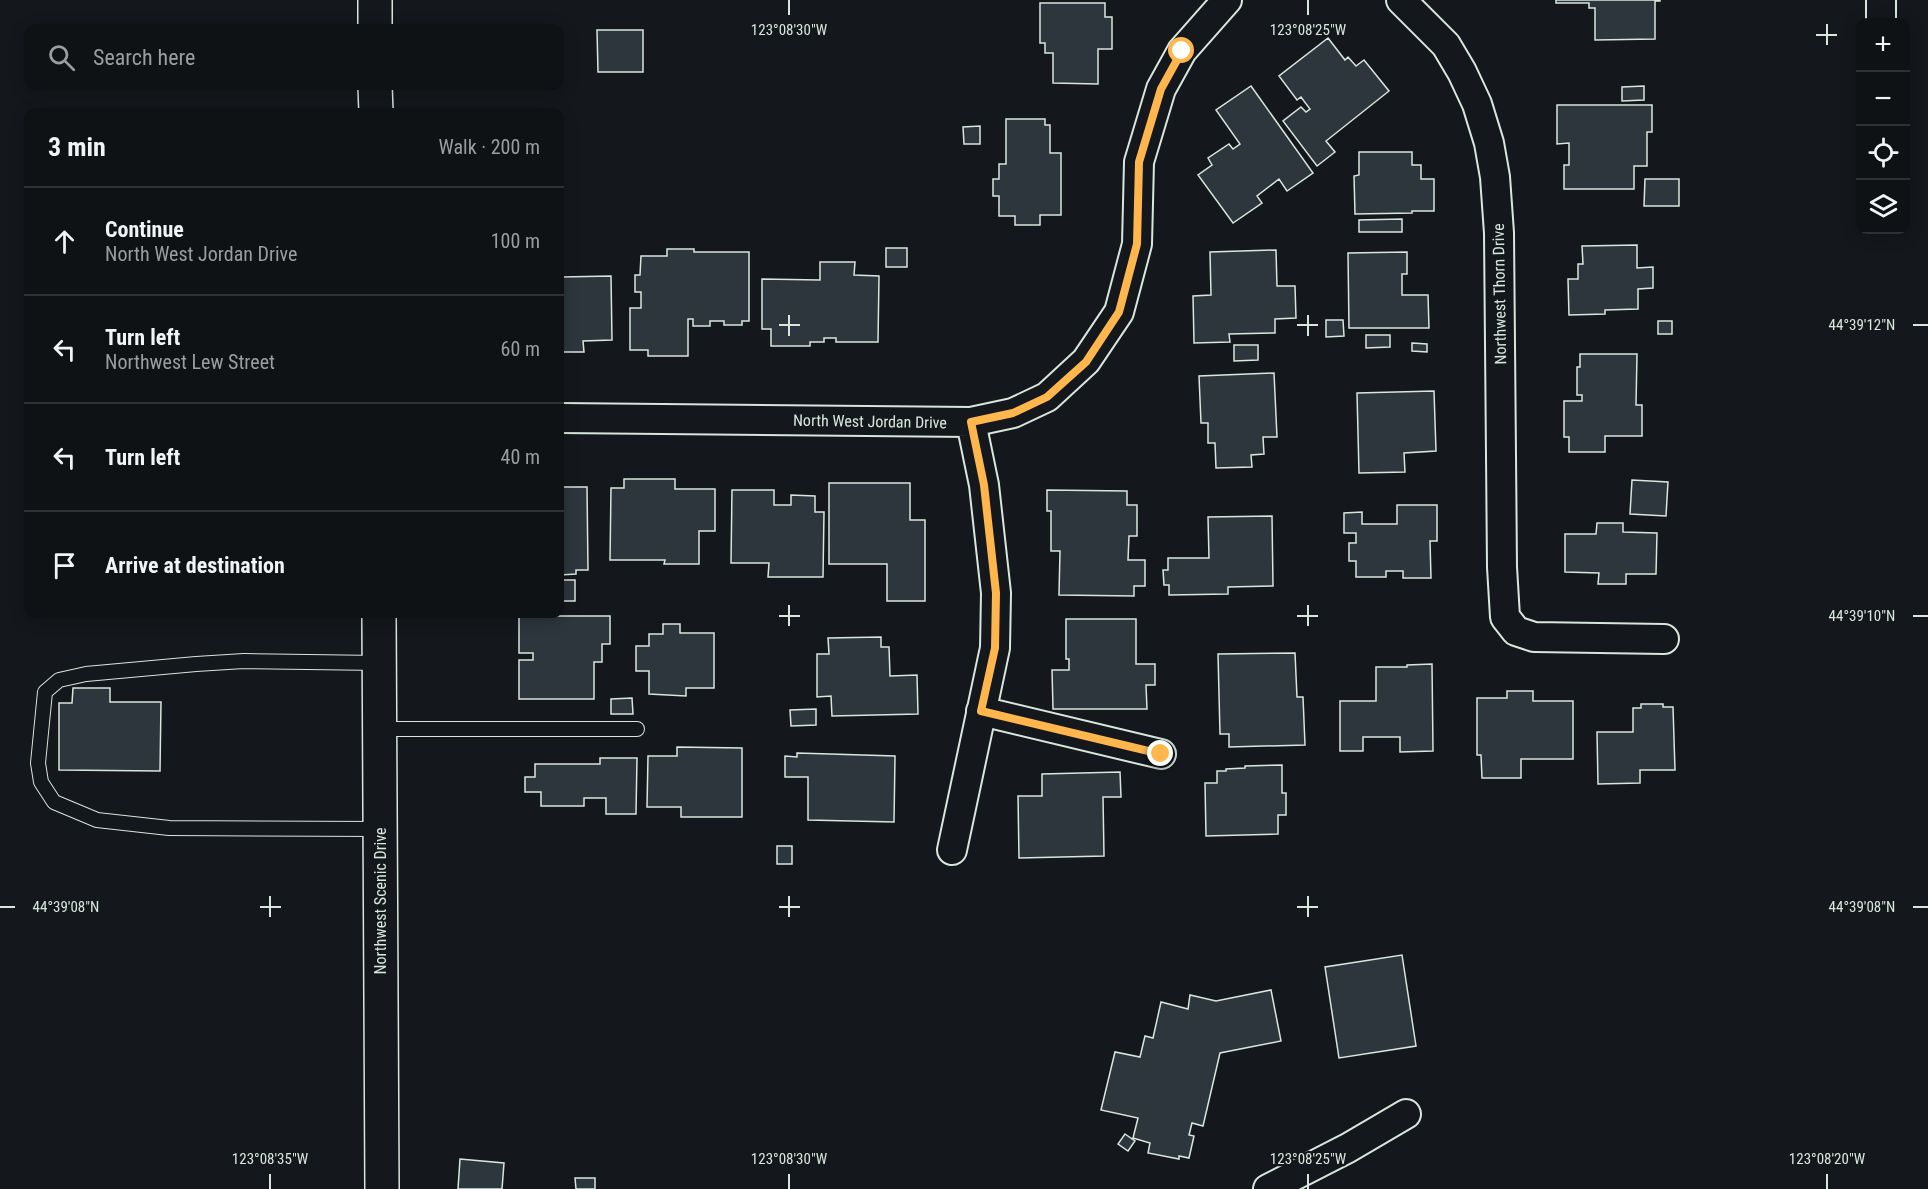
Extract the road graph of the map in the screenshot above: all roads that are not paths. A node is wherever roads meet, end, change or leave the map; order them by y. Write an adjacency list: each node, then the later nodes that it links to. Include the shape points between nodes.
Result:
1 (375, 0): 6 (street)
2 (1227, 0): 10 (street, North West Jordan Drive, via 1182,51 1161,89 1139,162 1137,244 1119,312 1086,362 1047,397 1013,413)
3 (1401, 0): 12 (street, Northwest Thorn Drive, via 1446,45 1462,72 1477,104 1495,177 1505,617 1516,631 1534,637)
4 (1881, 0): 5 (street)
5 (1881, 18)
6 (375, 24)
7 (375, 90): 8 (street)
8 (376, 108)
9 (564, 418): 10 (street, North West Jordan Drive)
10 (971, 422): 14 (street, via 984,485 996,593 995,648)
11 (379, 618): 13 (street, Northwest Scenic Drive)
12 (1664, 639)
13 (379, 663): 15 (street, Northwest Scenic Drive); 18 (lane, via 220,663 86,674 59,680 45,692 38,763 40,782 54,801 97,820 169,828)
14 (981, 711): 17 (street); 19 (street)
15 (379, 729): 16 (lane); 18 (street, Northwest Scenic Drive)
16 (637, 729)
17 (1161, 754)
18 (380, 829): 21 (street, Northwest Scenic Drive)
19 (952, 850)
20 (1406, 1114): 22 (street)
21 (382, 1189)
22 (1268, 1189)

